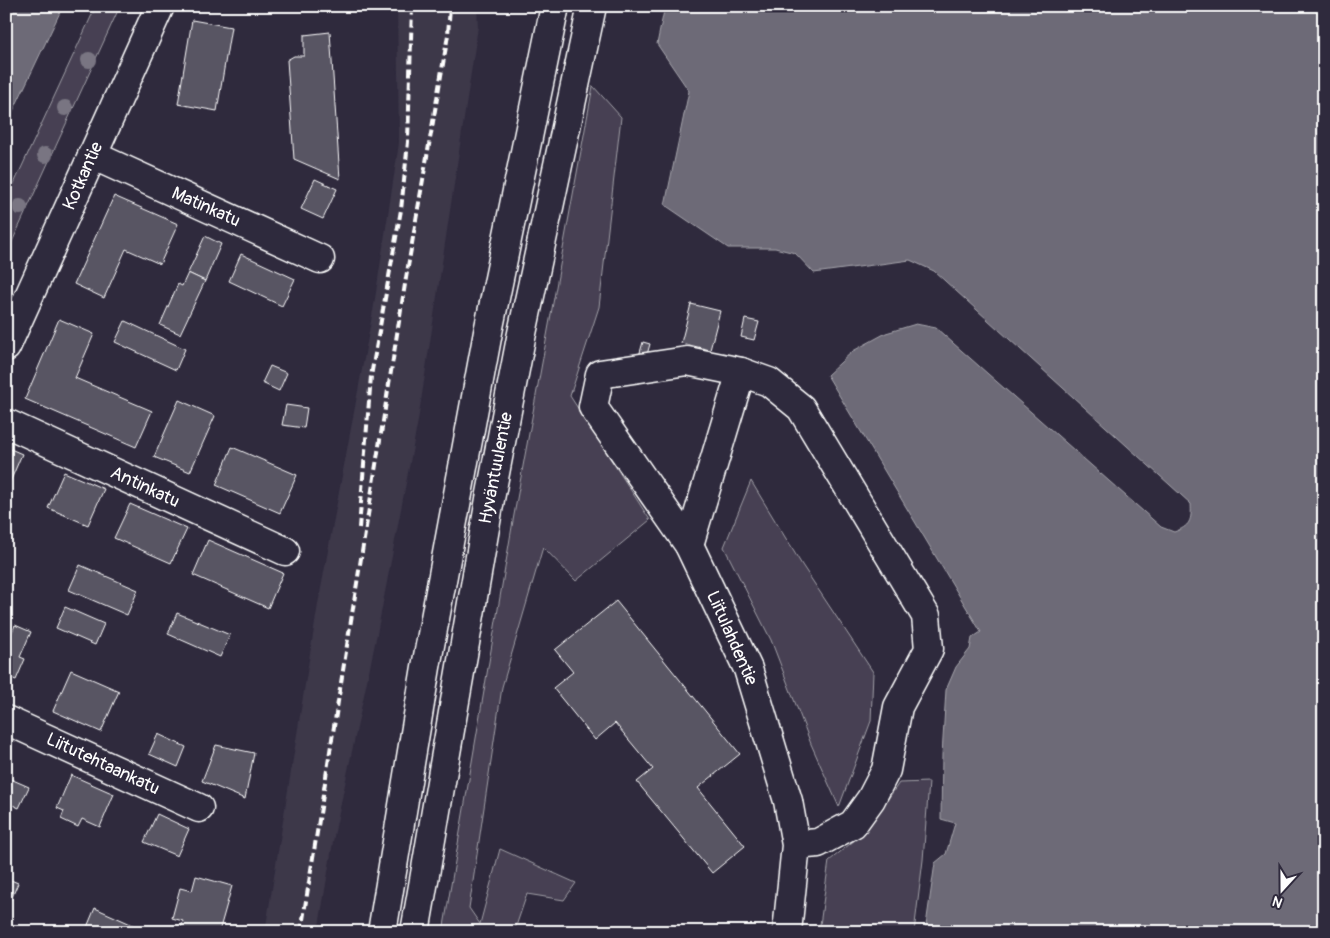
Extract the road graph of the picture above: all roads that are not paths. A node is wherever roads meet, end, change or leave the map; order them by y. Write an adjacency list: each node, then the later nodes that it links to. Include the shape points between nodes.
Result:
1 (160, 6): 4 (main road, Kotkantie)
2 (555, 6): 14 (main road, Hyväntuulentie, via 488,332)
3 (592, 6): 15 (main road, Hyväntuulentie, via 490,499)
4 (92, 155): 5 (main road, Matinkatu); 6 (main road, Kotkantie)
5 (320, 259)
6 (6, 347)
7 (741, 372): 9 (main road); 9 (main road, Liitulahdentie, via 686,361 600,374 593,407); 13 (main road, via 769,382 801,408 926,616 929,649 898,707 886,770 871,799 853,824 818,842)
8 (6, 423): 10 (main road, Antinkatu)
9 (689, 545): 13 (main road, Liitulahdentie, via 748,669 788,800)
10 (284, 551)
11 (6, 720): 12 (main road, Liitutehtaankatu)
12 (199, 808)
13 (796, 845): 16 (main road, Liitulahdentie)
14 (382, 932)
15 (415, 932)
16 (787, 932)

